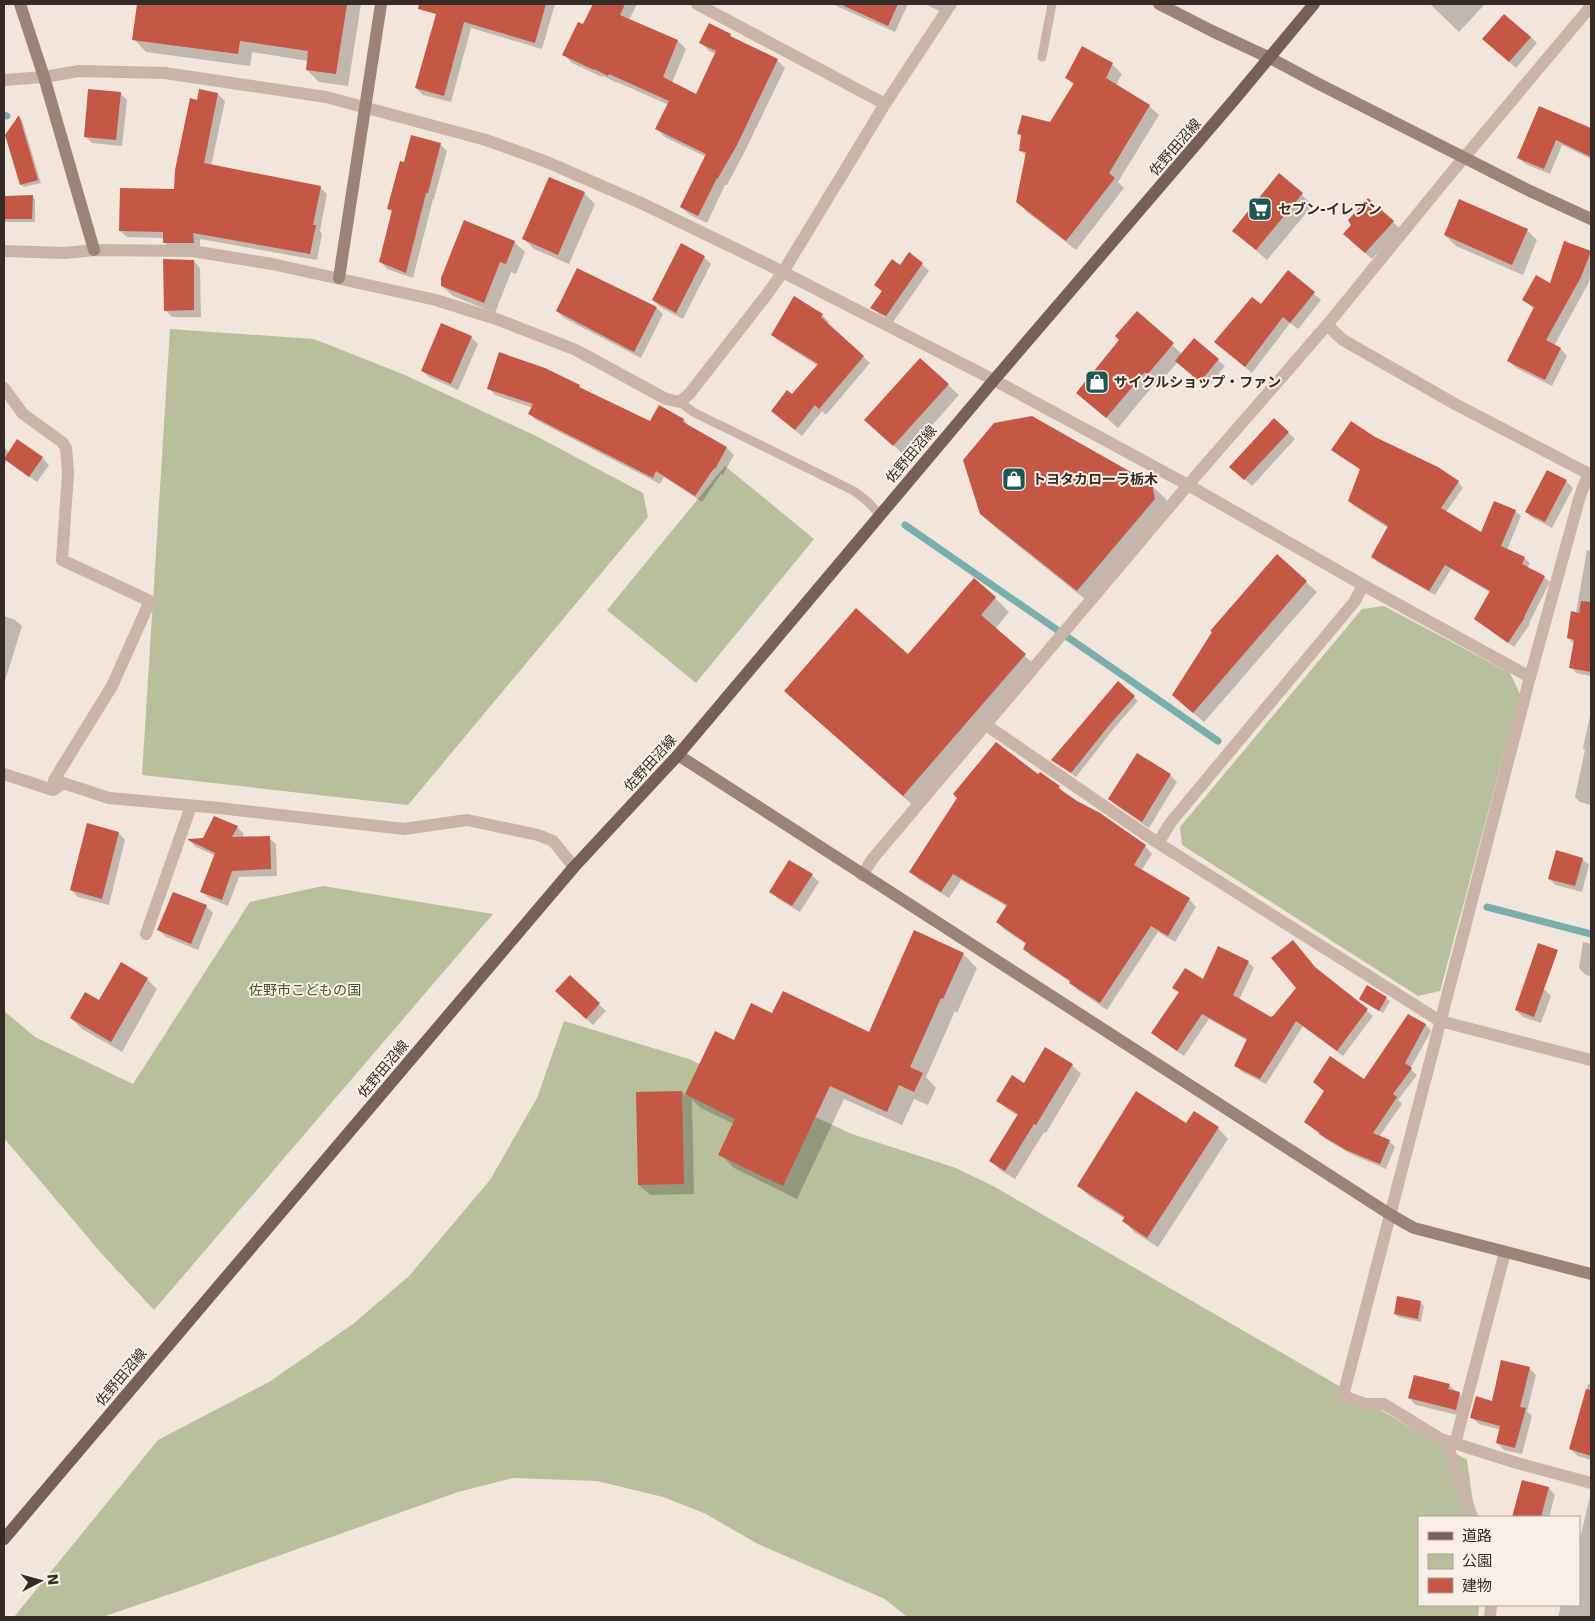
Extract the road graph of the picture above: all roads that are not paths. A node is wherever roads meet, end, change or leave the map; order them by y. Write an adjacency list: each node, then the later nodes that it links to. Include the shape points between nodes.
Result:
1 (20, 4): 11 (street)
2 (381, 4): 14 (street)
3 (697, 4): 13 (street)
4 (951, 4): 13 (street)
5 (1052, 4): 9 (lane)
6 (1159, 4): 10 (street)
7 (1314, 4): 10 (main road, 佐野田沼線)
8 (1591, 6): 15 (street)
9 (1042, 57)
10 (1270, 58): 15 (street); 22 (main road, 佐野田沼線)
11 (44, 77): 12 (street); 14 (street, via 79,71 165,74 326,98); 17 (street)
12 (4, 80)
13 (885, 104): 19 (street)
14 (365, 108): 19 (street, via 486,140 547,162); 20 (street)
15 (1464, 157): 16 (street); 21 (street)
16 (1591, 219)
17 (94, 250): 18 (street, via 65,253); 20 (street, via 192,251)
18 (4, 251)
19 (783, 272): 22 (street); 24 (street)
20 (339, 278): 24 (street, via 436,300 499,320 576,350 666,399)
21 (1327, 325): 25 (street, via 1343,340 1455,404); 26 (street)
22 (994, 380): 26 (street); 27 (main road, 佐野田沼線)
23 (4, 388): 33 (street, via 23,414 66,448 68,473 62,560 150,602 112,686 54,780)
24 (680, 402): 27 (lane, via 693,412 854,491)
25 (1590, 475): 29 (street, via 1580,496)
26 (1188, 485): 28 (street); 30 (street)
27 (880, 515): 31 (main road, 佐野田沼線)
28 (1363, 584): 29 (street); 35 (street, via 1355,602 1171,822)
29 (1530, 677): 39 (street)
30 (986, 725): 35 (street); 37 (street)
31 (678, 755): 36 (main road, 佐野田沼線); 37 (street)
32 (4, 774): 33 (street, via 53,790)
33 (64, 783): 34 (street, via 109,798)
34 (191, 806): 36 (street, via 404,829 467,820 553,841); 38 (street)
35 (1158, 842): 39 (street)
36 (574, 867): 47 (main road, 佐野田沼線)
37 (862, 875): 41 (street)
38 (146, 934)
39 (1440, 1021): 40 (street); 41 (street)
40 (1591, 1060)
41 (1391, 1215): 42 (street, via 1414,1228); 44 (street, via 1343,1396 1365,1404 1384,1404 1441,1440)
42 (1505, 1252): 43 (street); 44 (street)
43 (1591, 1274)
44 (1451, 1442): 45 (street); 46 (street)
45 (1591, 1483)
46 (1472, 1516)
47 (4, 1539)

